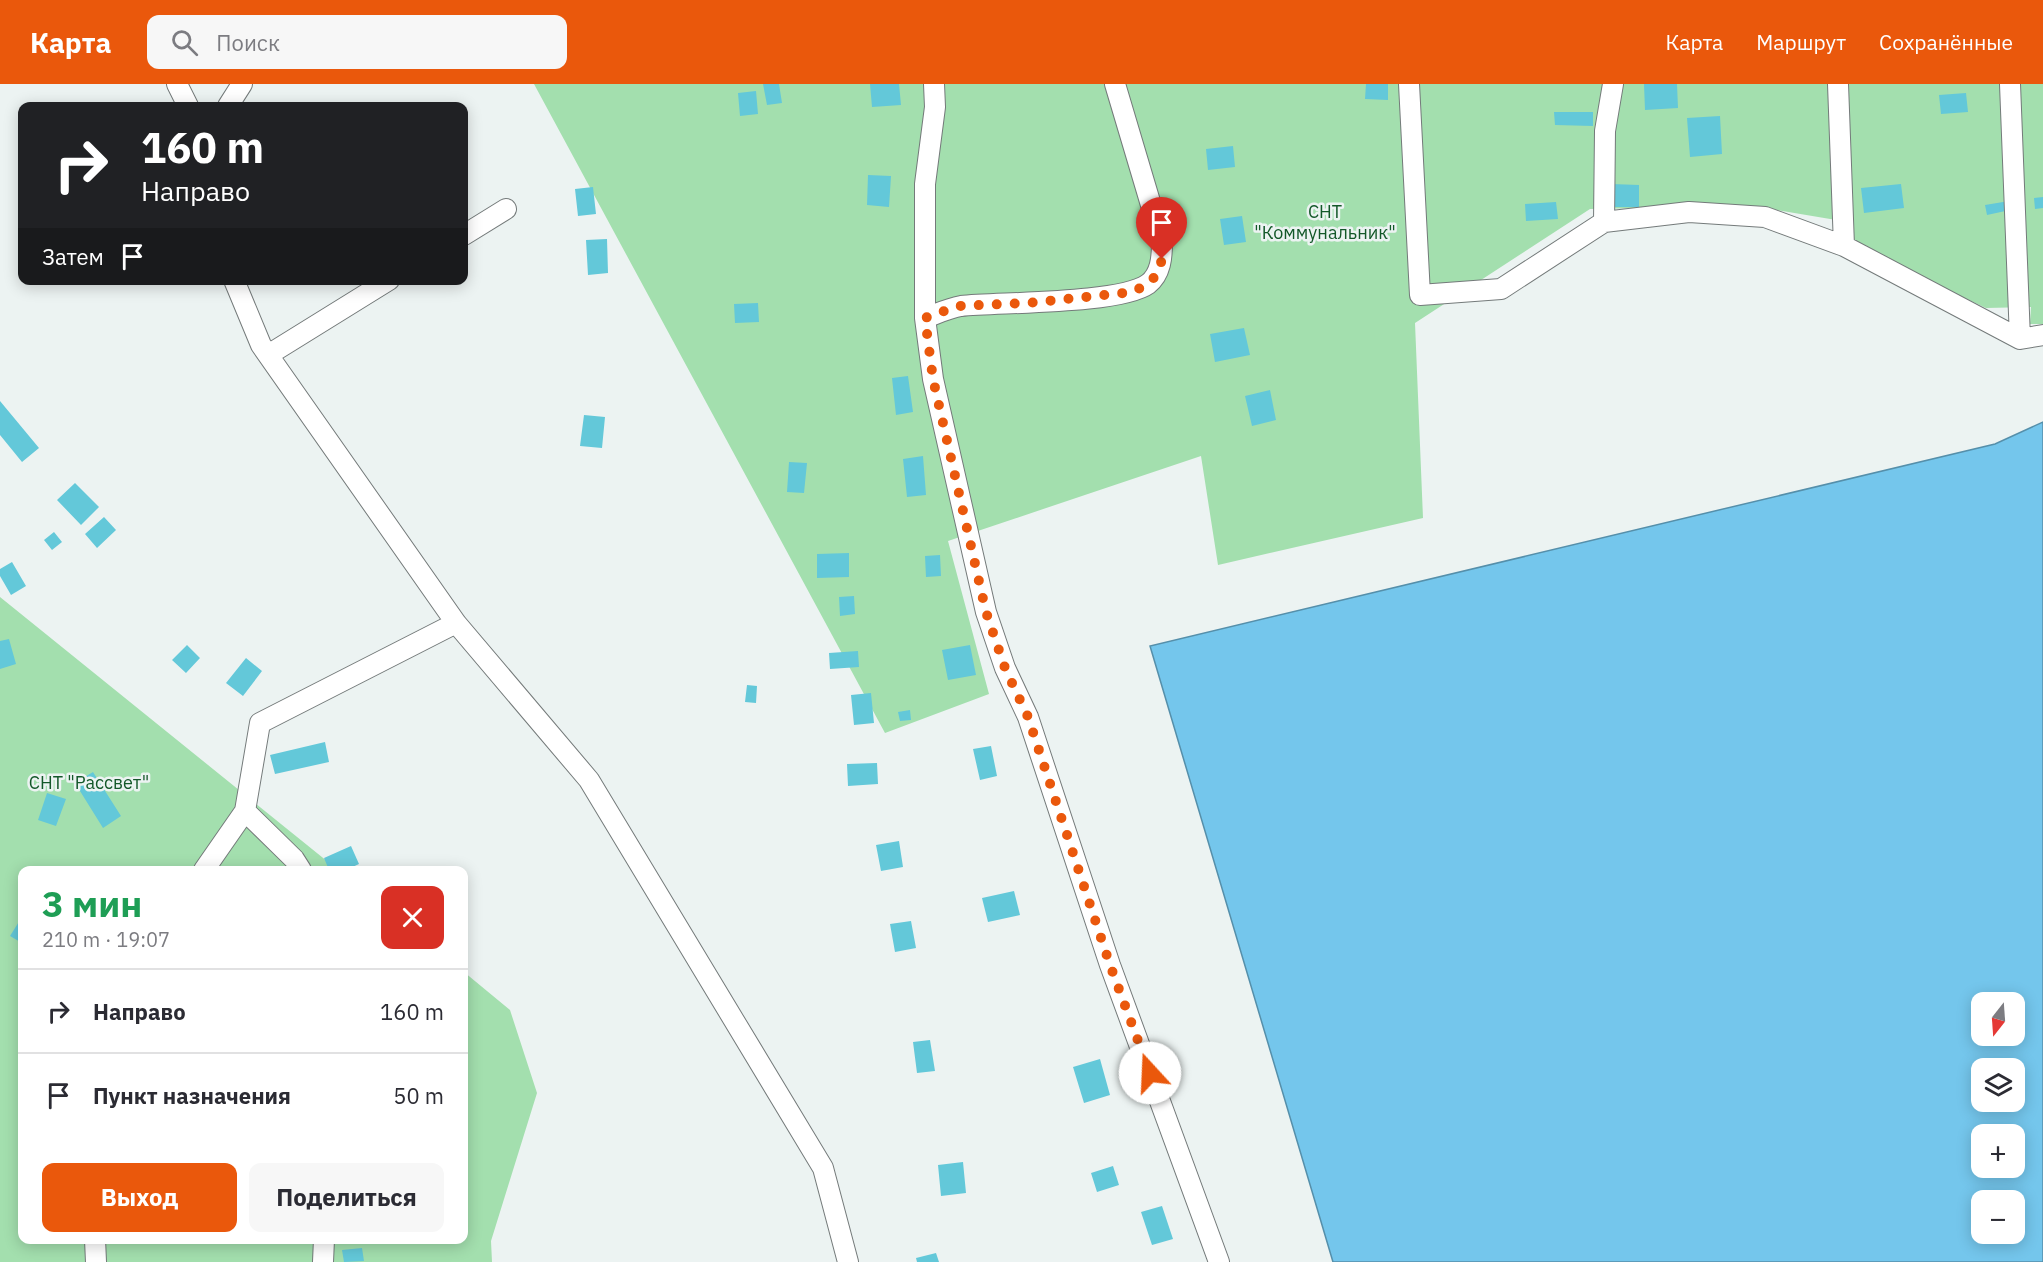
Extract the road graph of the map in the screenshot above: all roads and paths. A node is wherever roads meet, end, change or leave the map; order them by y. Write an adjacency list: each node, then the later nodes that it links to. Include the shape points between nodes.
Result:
1 (177, 84): 9 (lane)
2 (242, 84): 10 (lane)
3 (934, 84): 17 (lane, via 935,107 925,184)
4 (1115, 84): 17 (lane, via 1162,242 1158,273 1133,292 958,306)
5 (1409, 84): 12 (lane, via 1420,296 1501,289)
6 (1613, 84): 12 (lane, via 1605,131)
7 (1838, 84): 14 (lane)
8 (2010, 84): 19 (lane)
9 (186, 102)
10 (231, 102)
11 (506, 209): 13 (lane)
12 (1604, 222): 14 (lane, via 1689,212 1765,217)
13 (468, 233)
14 (1844, 246): 19 (lane)
15 (236, 285): 20 (lane)
16 (381, 285): 20 (lane)
17 (925, 318): 30 (lane, via 933,379 986,612 1005,668 1028,717 1110,965)
18 (2043, 335): 19 (lane)
19 (2020, 339)
20 (268, 355): 21 (lane)
21 (456, 623): 22 (lane, via 260,723); 29 (lane, via 589,780 823,1168)
22 (245, 811): 23 (lane); 24 (lane)
23 (207, 866)
24 (298, 866)
25 (95, 1244): 27 (lane)
26 (324, 1244): 28 (lane)
27 (96, 1262)
28 (323, 1262)
29 (848, 1262)
30 (1219, 1262)

